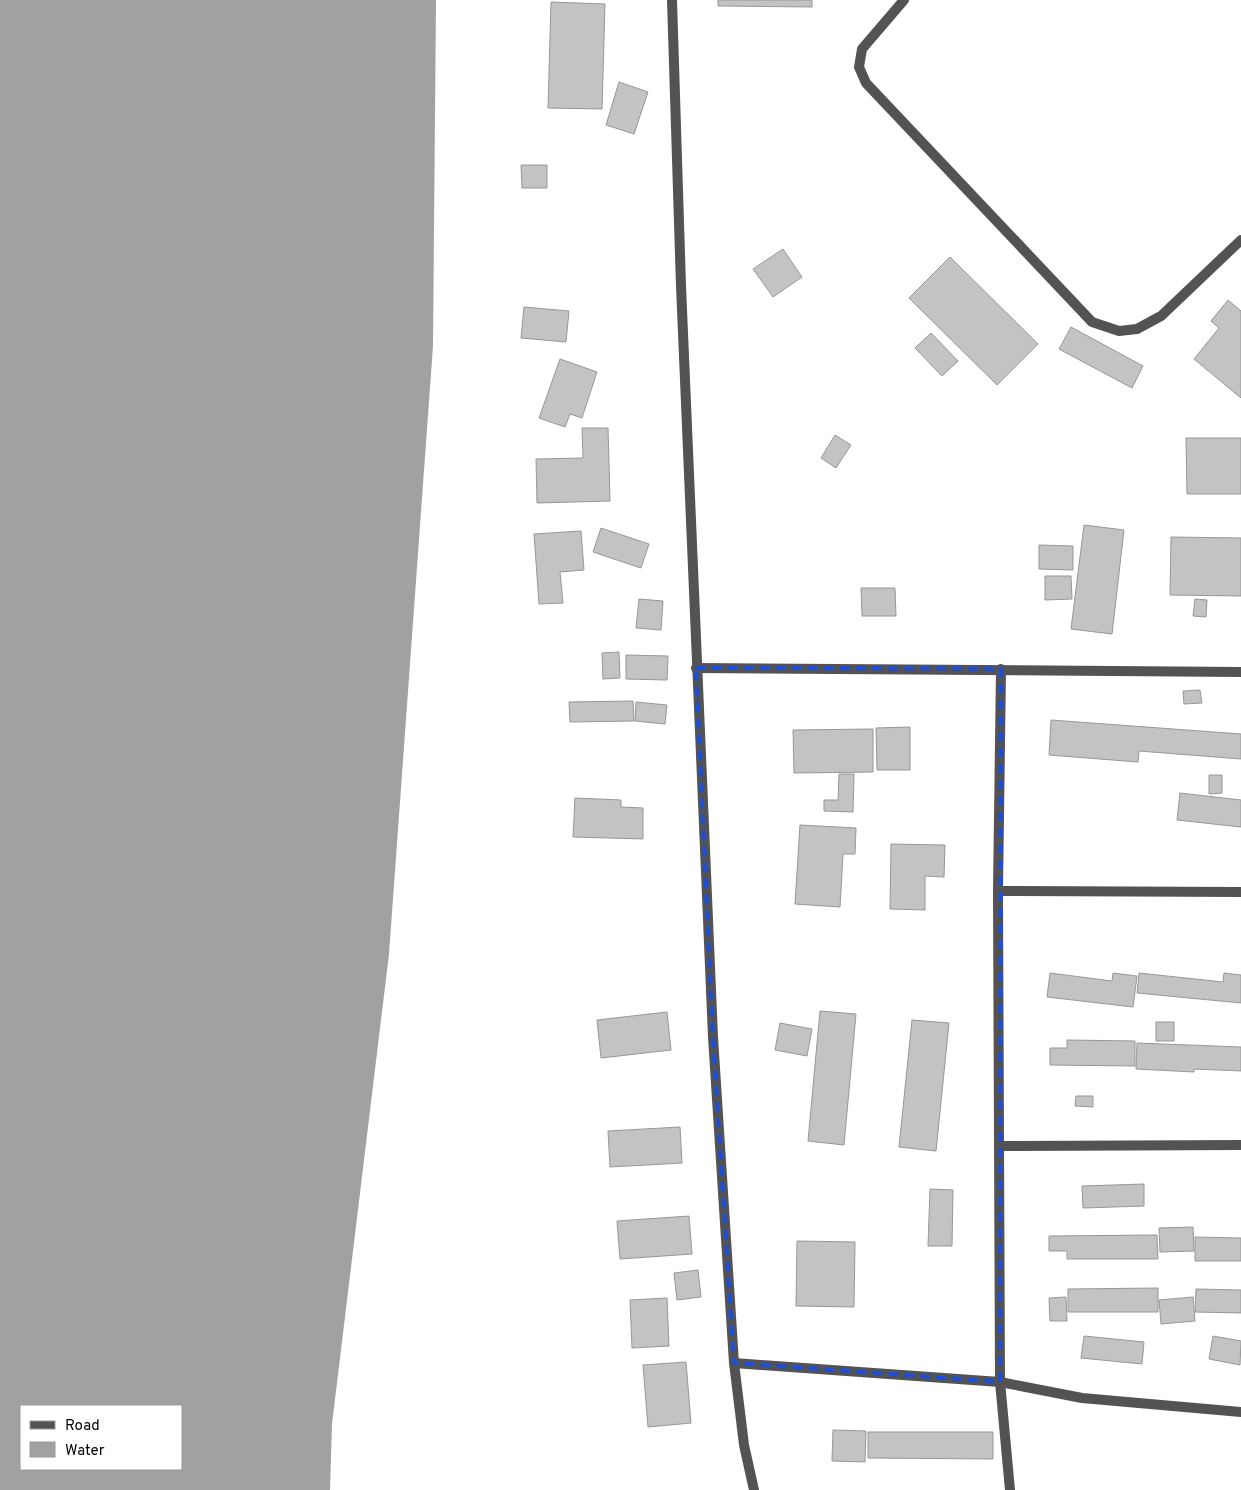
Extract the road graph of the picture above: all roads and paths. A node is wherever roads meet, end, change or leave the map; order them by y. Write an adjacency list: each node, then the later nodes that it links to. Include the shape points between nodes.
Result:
1 (672, 0): 4 (street)
2 (904, 0): 3 (street, via 862,49 859,67 866,83 1092,322 1119,331 1137,330 1161,316)
3 (1241, 240)
4 (696, 668): 5 (street); 11 (street, via 713,1037)
5 (1001, 669): 6 (street); 7 (street)
6 (1241, 672)
7 (998, 891): 8 (street); 10 (street)
8 (1241, 892)
9 (1241, 1145): 10 (street)
10 (999, 1146): 12 (street)
11 (734, 1363): 12 (street); 14 (street, via 744,1446)
12 (1000, 1382): 13 (street, via 1082,1398); 15 (street)
13 (1241, 1412)
14 (754, 1490)
15 (1010, 1490)

